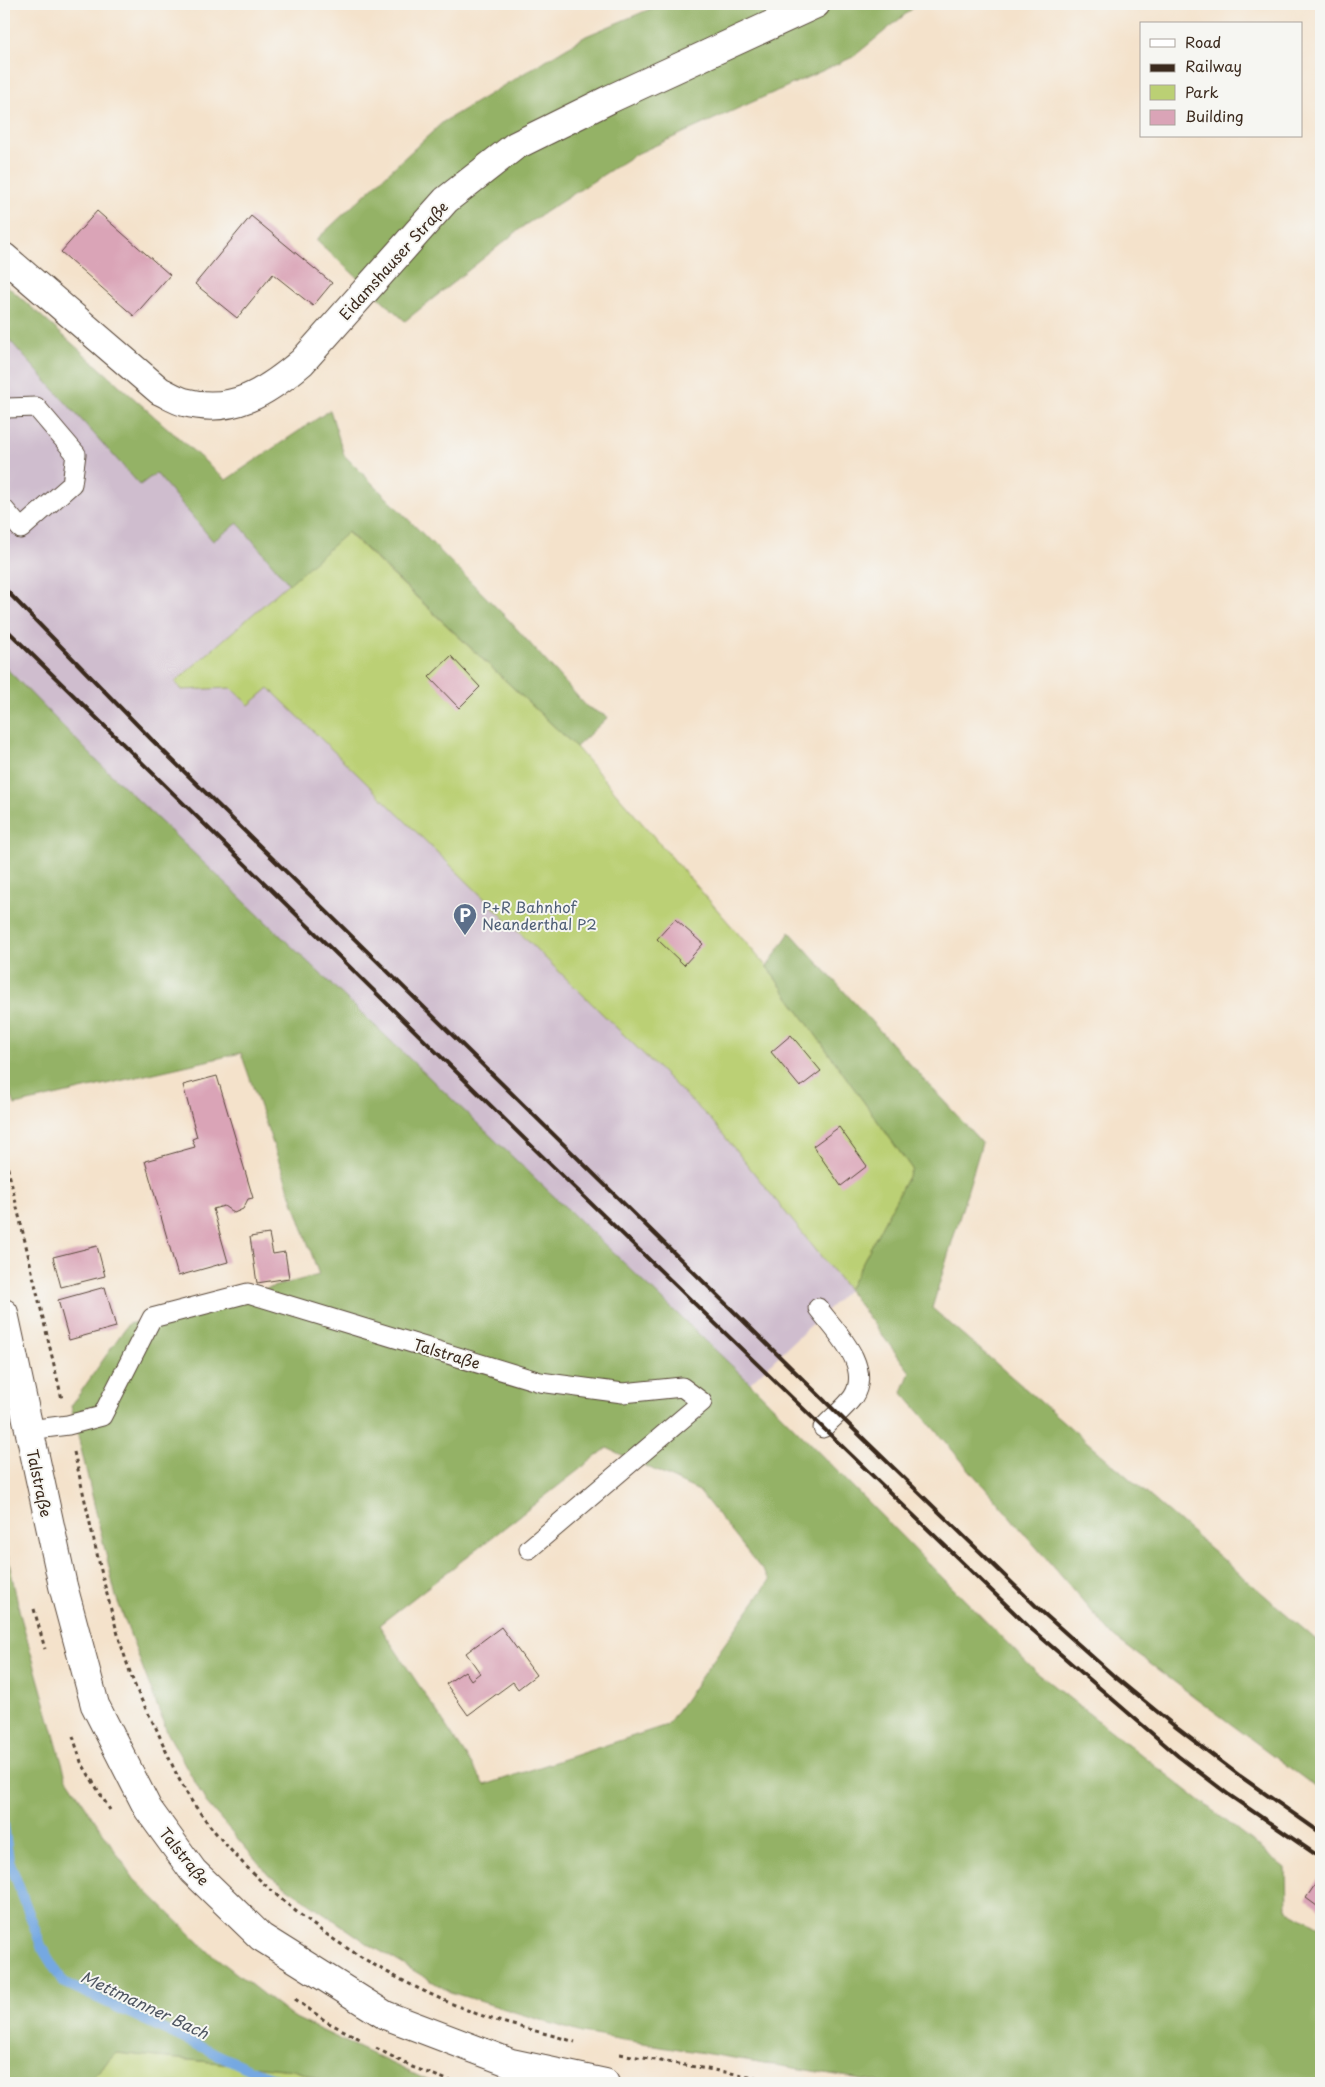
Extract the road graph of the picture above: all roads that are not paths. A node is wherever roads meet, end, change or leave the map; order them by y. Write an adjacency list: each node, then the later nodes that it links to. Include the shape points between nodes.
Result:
1 (816, 4): 2 (main road, Eidamshauser Straße, via 610,98 515,146 446,200 302,362 258,395 232,404 208,406 183,402 160,390)
2 (4, 256)
3 (4, 410): 4 (lane, via 36,407 76,454 72,484 21,529)
4 (4, 509)
5 (818, 1308): 7 (lane, via 855,1360 860,1380 853,1396)
6 (4, 1313): 8 (main road, Talstraße)
7 (823, 1428)
8 (29, 1430): 9 (lane, Talstraße, via 102,1416 152,1318 248,1293 540,1382 623,1393 682,1387 702,1402); 10 (main road, Talstraße, via 63,1586 95,1705 148,1809 193,1871 261,1937 384,2015 511,2063)
9 (529, 1549)
10 (605, 2083)

